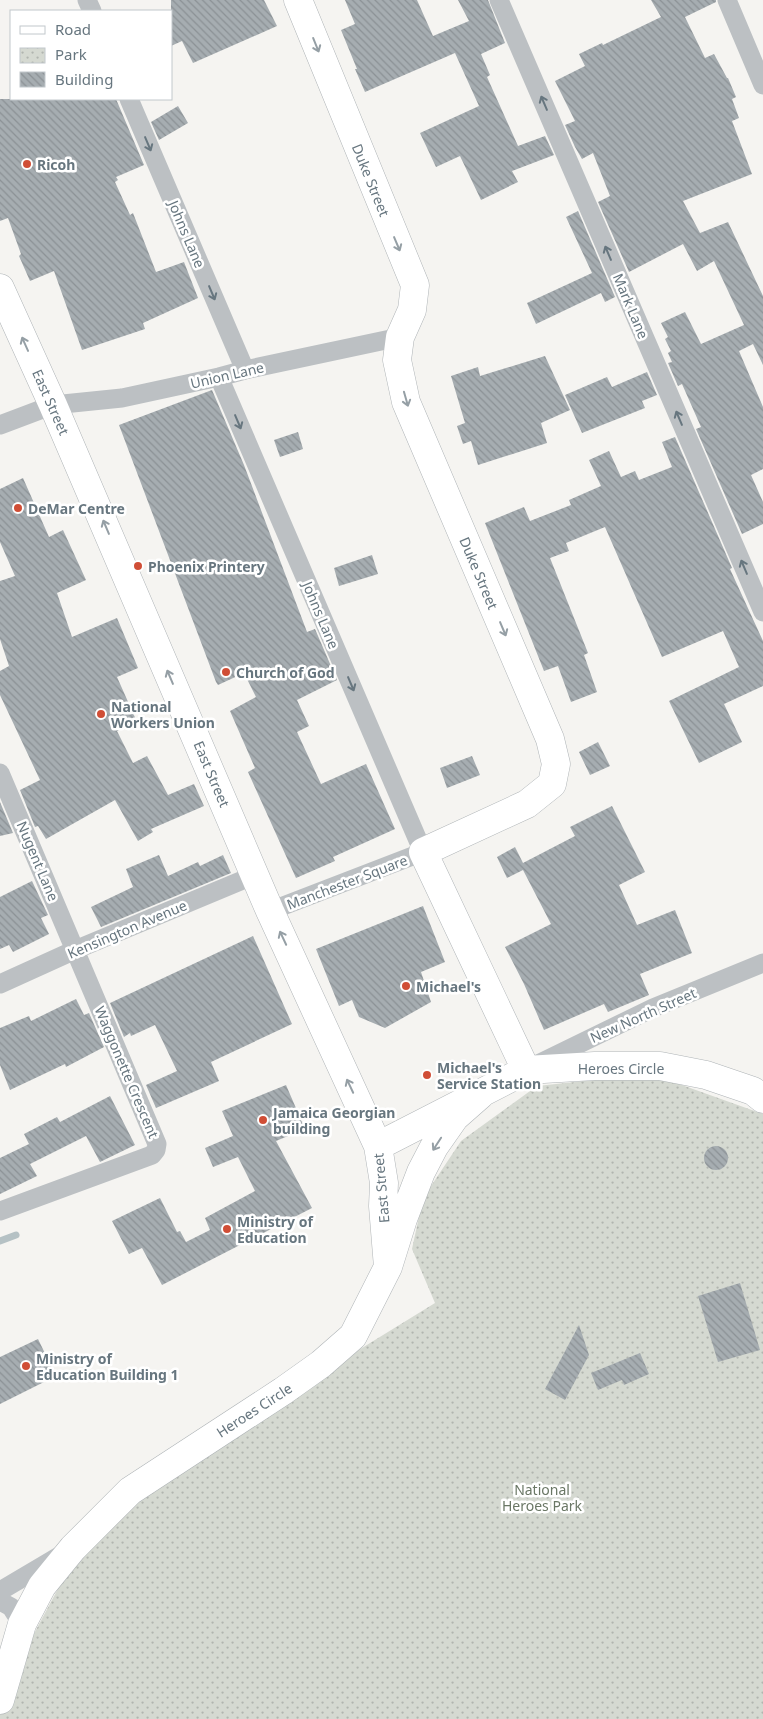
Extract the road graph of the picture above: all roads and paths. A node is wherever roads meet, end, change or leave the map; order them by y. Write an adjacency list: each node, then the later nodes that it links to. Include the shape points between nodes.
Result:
1 (298, 0): 7 (main road, Duke Street, one-way to 7, via 415,285 412,310)
2 (499, 0): 12 (street, Mark Lane, one-way to 2)
3 (727, 0): 4 (street)
4 (763, 85)
5 (129, 100): 8 (street, Johns Lane, one-way to 8)
6 (0, 288): 10 (main road, East Street, one-way to 6)
7 (400, 337): 8 (street, Union Lane); 14 (main road, Duke Street, one-way to 14, via 397,360 406,402 550,739 556,764 552,784 527,804)
8 (246, 370): 9 (street, Union Lane)
9 (219, 377): 10 (street, Union Lane, via 122,398); 14 (street, Johns Lane, one-way to 14)
10 (53, 405): 11 (street, Union Lane); 15 (main road, East Street, one-way to 10)
11 (0, 425)
12 (763, 612)
13 (0, 773): 17 (street, Nugent Lane)
14 (423, 852): 16 (street, Manchester Square); 20 (main road)
15 (255, 875): 16 (main road, East Street); 17 (street, Kensington Avenue)
16 (270, 911): 23 (main road, East Street, one-way to 16)
17 (76, 950): 19 (street, Kensington Avenue); 24 (street, Waggonette Crescent, via 157,1144 156,1150 152,1155)
18 (763, 964): 20 (street, New North Street, via 653,1008)
19 (0, 984)
20 (526, 1070): 21 (main road, Heroes Circle); 22 (main road, Heroes Circle, via 660,1066 753,1091)
21 (480, 1095): 23 (main road, Heroes Circle); 25 (main road, Heroes Circle, one-way to 25, via 455,1117 434,1147 421,1172)
22 (763, 1099)
23 (378, 1146): 25 (main road, East Street)
24 (0, 1211)
25 (390, 1261): 26 (main road, Heroes Circle, via 353,1336 284,1391 130,1491)
26 (73, 1548): 27 (street); 29 (main road, Heroes Circle, via 42,1586)
27 (0, 1591)
28 (0, 1601): 29 (street, via 11,1607)
29 (22, 1624): 30 (main road, Heroes Circle)
30 (0, 1700)

